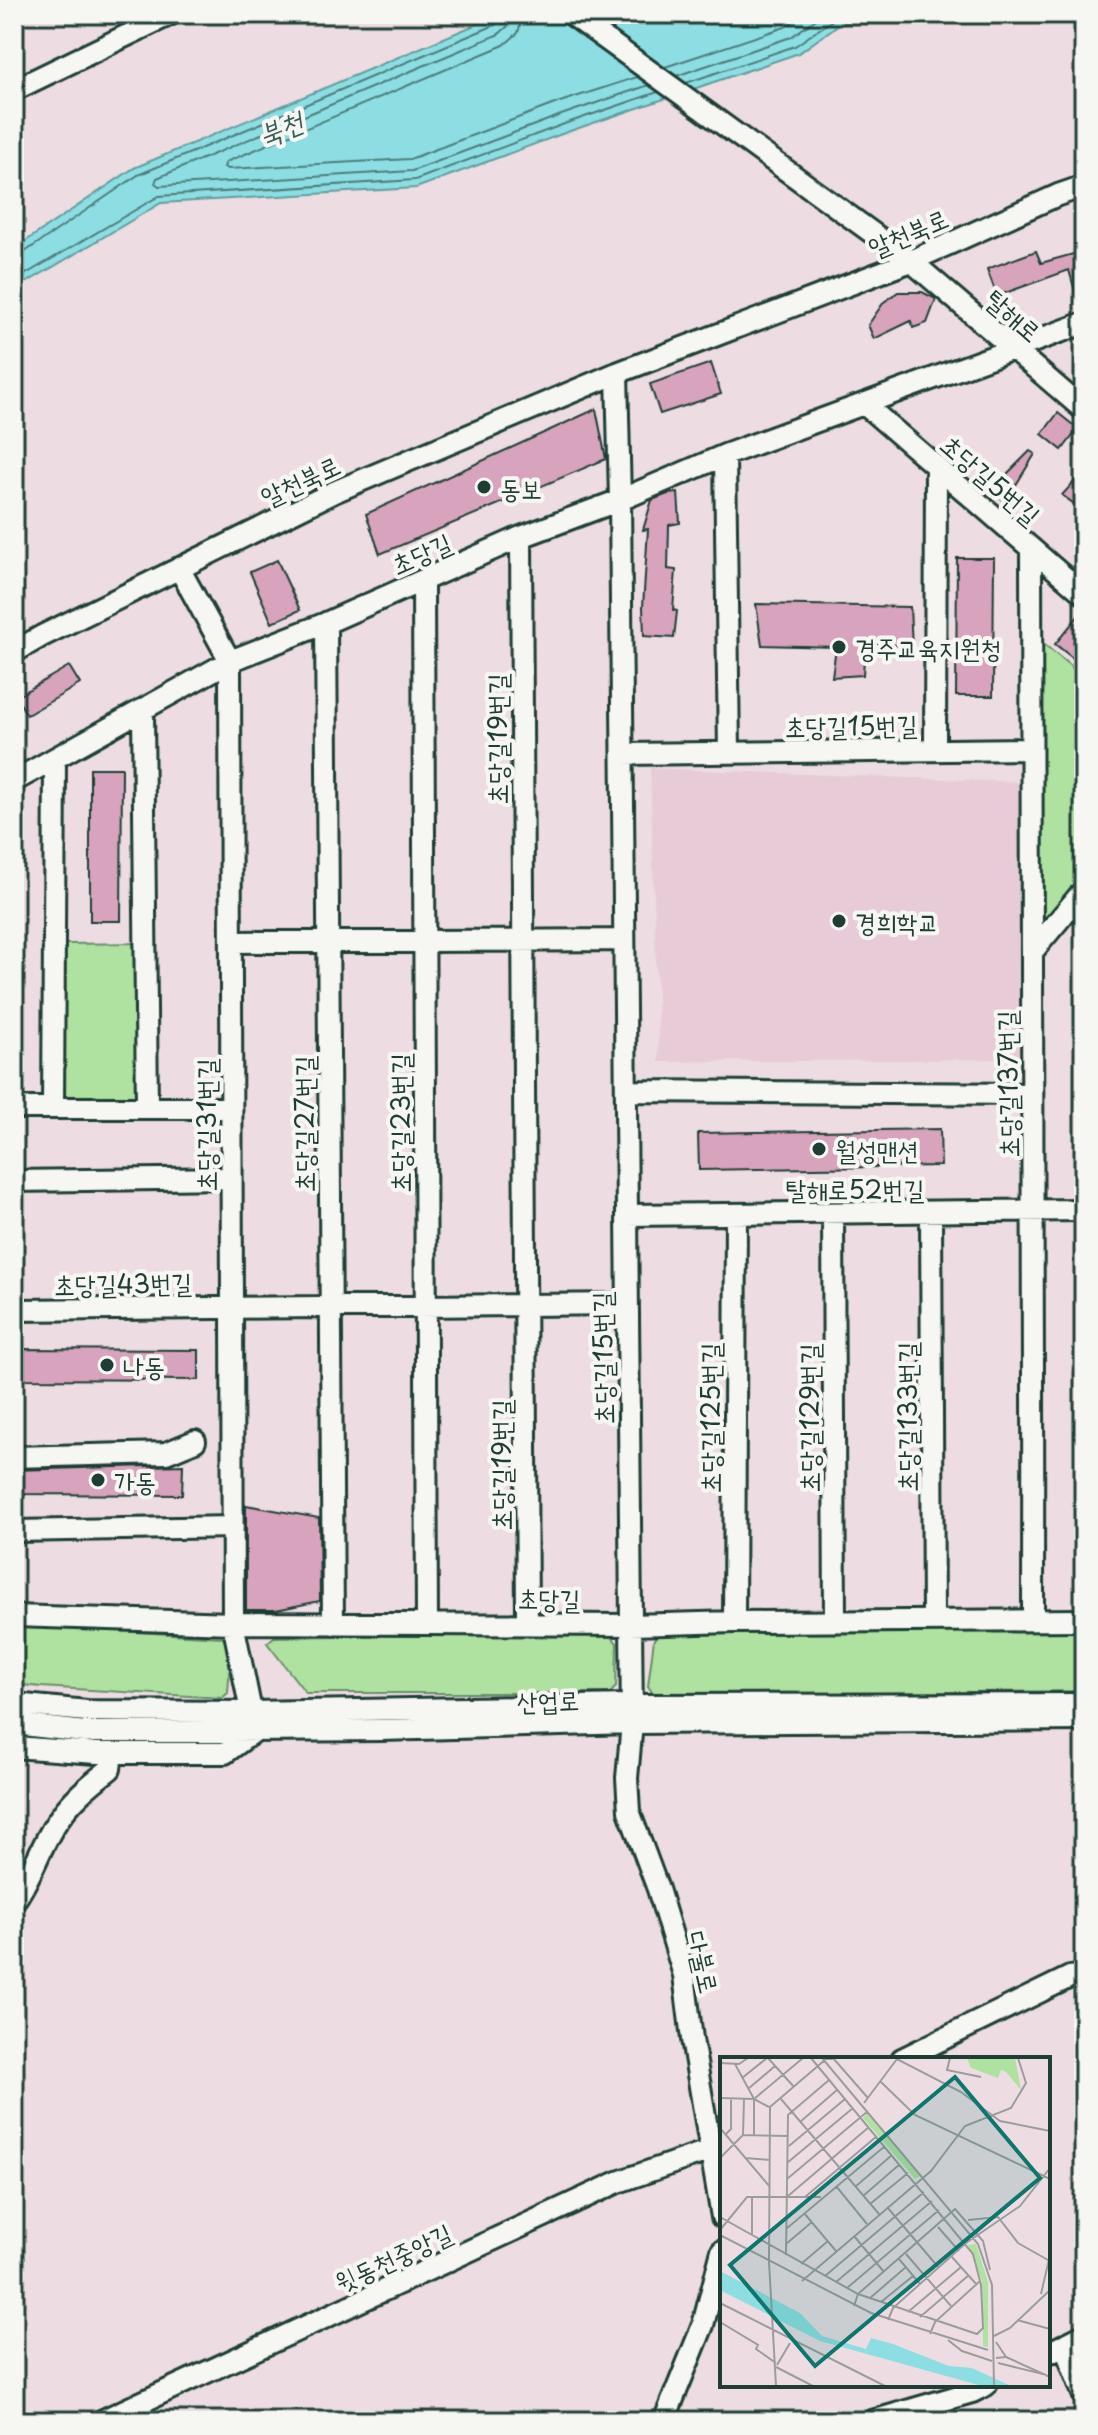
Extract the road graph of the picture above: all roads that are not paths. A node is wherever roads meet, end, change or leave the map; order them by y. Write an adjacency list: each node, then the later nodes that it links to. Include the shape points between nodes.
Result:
1 (171, 14): 3 (street)
2 (571, 14): 5 (street, 탈해로)
3 (14, 90)
4 (1084, 186): 5 (street, 알천북로)
5 (911, 261): 7 (street, 탈해로); 8 (street, 알천북로)
6 (1084, 323): 7 (street, 초당길)
7 (1014, 350): 9 (street, 초당길); 10 (street, 탈해로)
8 (617, 373): 13 (street); 16 (street, 알천북로, via 334,492)
9 (864, 404): 11 (street, 초당길); 12 (street, 초당길5번길)
10 (1084, 410)
11 (725, 455): 13 (street, 초당길); 25 (street)
12 (936, 466): 15 (street, 초당길5번길); 24 (street)
13 (620, 500): 14 (street, 초당길); 26 (street, 초당길15번길)
14 (521, 537): 17 (street, 초당길); 33 (street, 초당길19번길)
15 (1031, 548): 18 (street, 초당길5번길); 23 (street, 초당길137번길)
16 (179, 568): 20 (street, 알천북로); 21 (street)
17 (423, 581): 19 (street, 초당길); 30 (street, 초당길23번길)
18 (1084, 594)
19 (326, 623): 21 (street, 초당길); 32 (street, 초당길27번길)
20 (14, 652)
21 (230, 661): 22 (street, 초당길); 34 (street, 초당길31번길)
22 (143, 711): 27 (street, 초당길); 40 (street)
23 (1031, 749): 24 (street, 초당길15번길); 35 (street, 초당길137번길)
24 (935, 750): 25 (street, 초당길15번길)
25 (729, 752): 26 (street, 초당길15번길)
26 (623, 754): 31 (street, 초당길15번길)
27 (55, 760): 28 (street, 초당길); 39 (street)
28 (14, 781)
29 (1084, 890): 35 (street)
30 (424, 940): 32 (street); 33 (street); 52 (street, 초당길23번길)
31 (624, 940): 33 (street); 36 (street, 초당길15번길)
32 (328, 941): 34 (street); 53 (street, 초당길27번길)
33 (523, 941): 51 (street, 초당길19번길)
34 (231, 942): 41 (street, 초당길31번길)
35 (1032, 952): 37 (street, 초당길137번길)
36 (626, 1091): 37 (street); 48 (street, 초당길15번길)
37 (1032, 1094): 45 (street, 초당길137번길)
38 (14, 1108): 39 (street)
39 (53, 1108): 40 (street)
40 (147, 1108): 41 (street)
41 (231, 1108): 42 (street, 초당길31번길)
42 (231, 1178): 43 (street); 54 (street, 초당길31번길)
43 (14, 1181)
44 (1084, 1210): 45 (street, 탈해로52번길)
45 (1034, 1211): 47 (street, 탈해로52번길); 61 (street, 초당길137번길)
46 (833, 1214): 47 (street, 탈해로52번길); 49 (street, 탈해로52번길); 65 (street, 초당길129번길)
47 (931, 1214): 62 (street, 초당길133번길)
48 (627, 1215): 49 (street, 탈해로52번길); 50 (street, 초당길15번길)
49 (736, 1215): 64 (street, 초당길125번길)
50 (628, 1304): 51 (street); 70 (street, 초당길15번길)
51 (525, 1305): 52 (street); 67 (street, 초당길19번길)
52 (426, 1306): 53 (street); 69 (street, 초당길23번길)
53 (330, 1307): 54 (street); 68 (street, 초당길27번길)
54 (232, 1308): 55 (street, 초당길43번길); 58 (street, 초당길31번길)
55 (14, 1310)
56 (195, 1441): 57 (street, via 166,1453)
57 (14, 1457)
58 (233, 1527): 59 (street); 66 (street, 초당길31번길)
59 (14, 1531)
60 (14, 1616): 66 (street, 초당길)
61 (1033, 1619): 62 (street, 초당길); 63 (street, 초당길)
62 (933, 1620): 65 (street, 초당길)
63 (1084, 1620)
64 (734, 1622): 65 (street, 초당길); 70 (street, 초당길)
65 (835, 1622)
66 (233, 1623): 68 (street, 초당길); 75 (street, 초당길31번길)
67 (527, 1623): 69 (street, 초당길); 70 (street, 초당길)
68 (333, 1624): 69 (street, 초당길)
69 (427, 1624)
70 (631, 1625): 73 (street, 초당길15번길)
71 (14, 1704): 75 (street, 산업로)
72 (1084, 1704): 73 (street, 산업로)
73 (632, 1714): 74 (street, 산업로); 75 (street, 산업로, via 381,1730); 82 (street, 다불로, via 629,1811 684,1975 692,2039)
74 (1084, 1720)
75 (253, 1722): 76 (street, 산업로, via 85,1732); 78 (street, via 225,1753)
76 (14, 1724)
77 (14, 1747): 78 (street)
78 (112, 1753): 79 (street, via 110,1769 77,1795 55,1824)
79 (14, 1901)
80 (1084, 1975): 81 (street, via 1070,1977)
81 (906, 2057)
82 (717, 2148): 83 (street, 다불로); 89 (street, 윗동천중앙길, via 618,2182)
83 (720, 2189)
84 (720, 2259): 90 (street, via 703,2325)
85 (1084, 2335): 86 (street)
86 (1056, 2349): 88 (street)
87 (982, 2387): 91 (street)
88 (1084, 2396)
89 (101, 2421)
90 (664, 2421)
91 (872, 2421)

